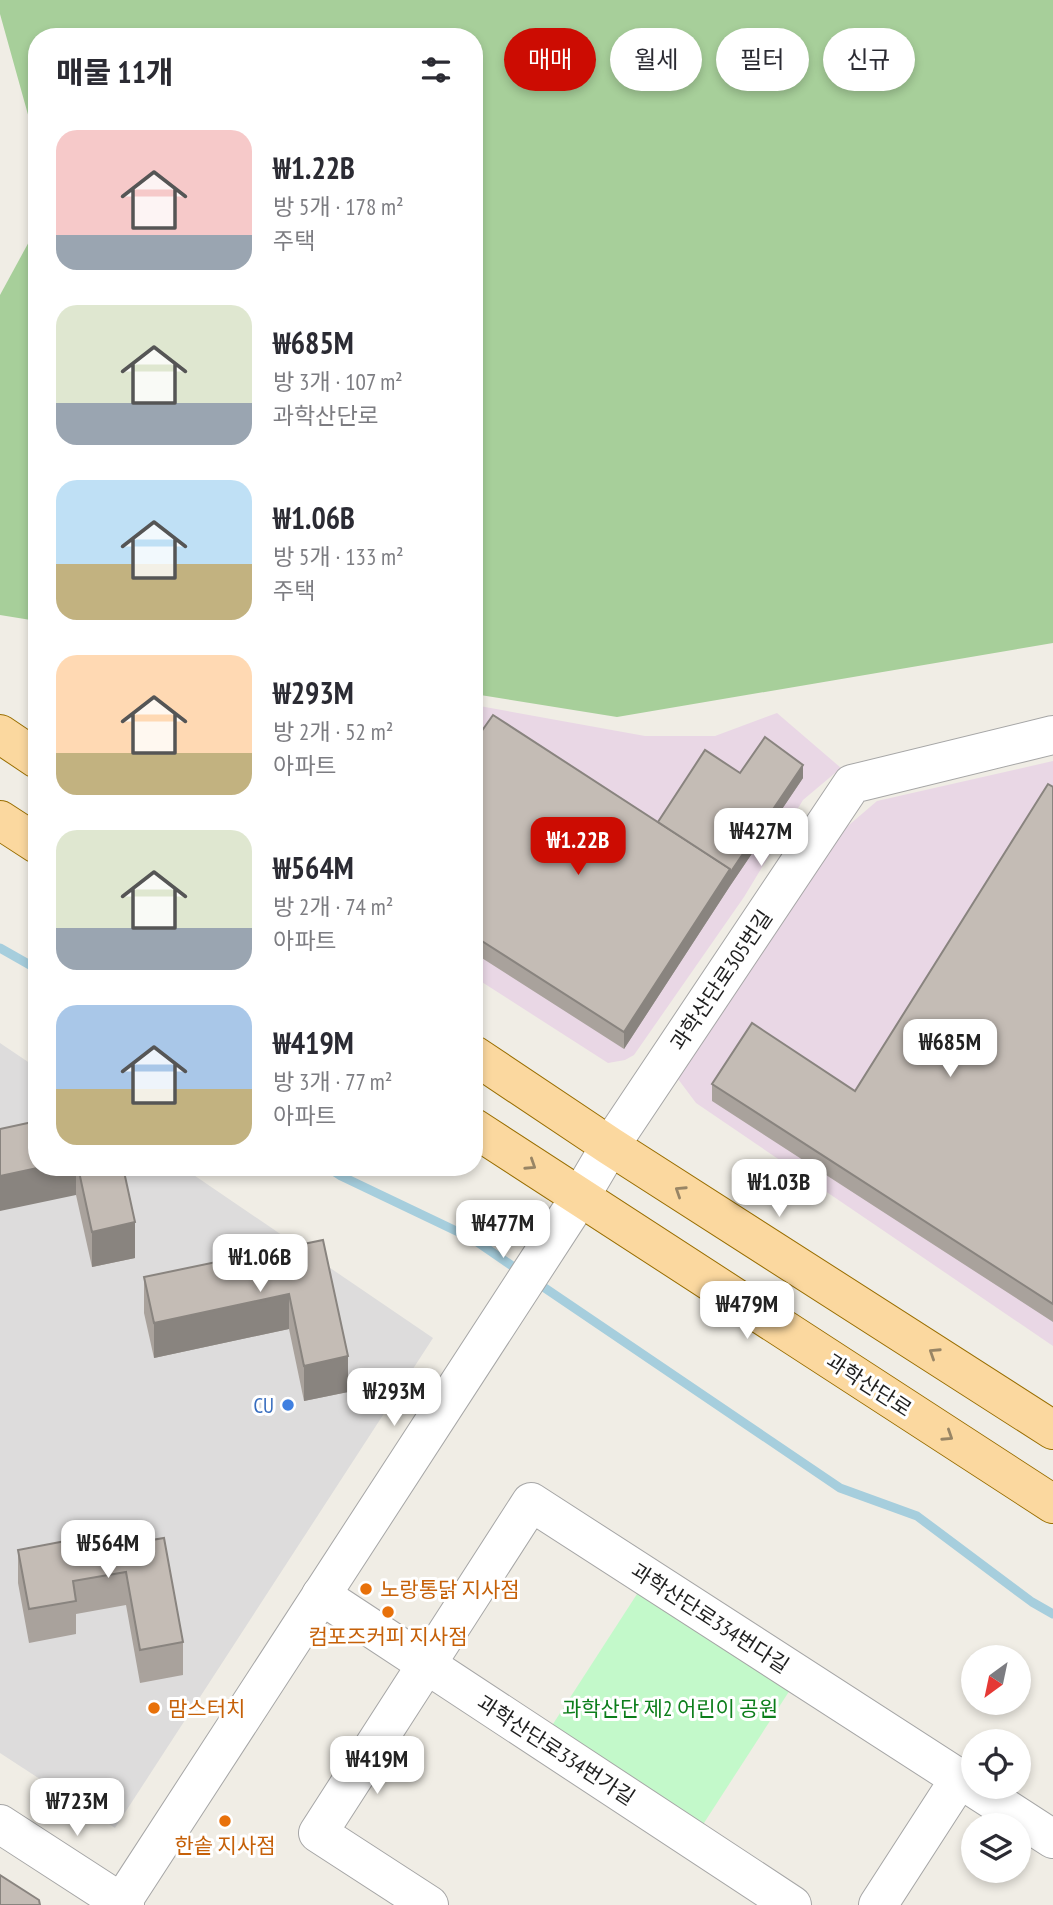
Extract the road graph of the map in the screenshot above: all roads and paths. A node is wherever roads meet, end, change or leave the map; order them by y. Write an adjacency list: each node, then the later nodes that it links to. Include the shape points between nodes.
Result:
1 (0, 734): 3 (main road)
2 (1053, 735): 8 (street, 과학산단로305번길, via 852,784)
3 (28, 753)
4 (0, 820): 5 (main road)
5 (28, 838)
6 (483, 1064): 8 (main road, 과학산단로)
7 (483, 1131): 8 (main road, 과학산단로, one-way to 8)
8 (594, 1172): 9 (main road, 과학산단로, one-way to 8); 10 (main road, 과학산단로, one-way to 10); 11 (street, 과학산단로305번길)
9 (1053, 1430)
10 (1053, 1504)
11 (321, 1595): 12 (street, 과학산단로334번가길); 16 (street, 과학산단로305번길)
12 (425, 1664): 13 (street, 과학산단로334번다길, via 531,1502); 17 (street, via 318,1833); 18 (street, 과학산단로334번가길)
13 (960, 1778): 15 (street, 과학산단로334번다길); 19 (street)
14 (0, 1824): 16 (street)
15 (1053, 1839)
16 (122, 1904)
17 (429, 1905)
18 (792, 1905)
19 (877, 1905)

